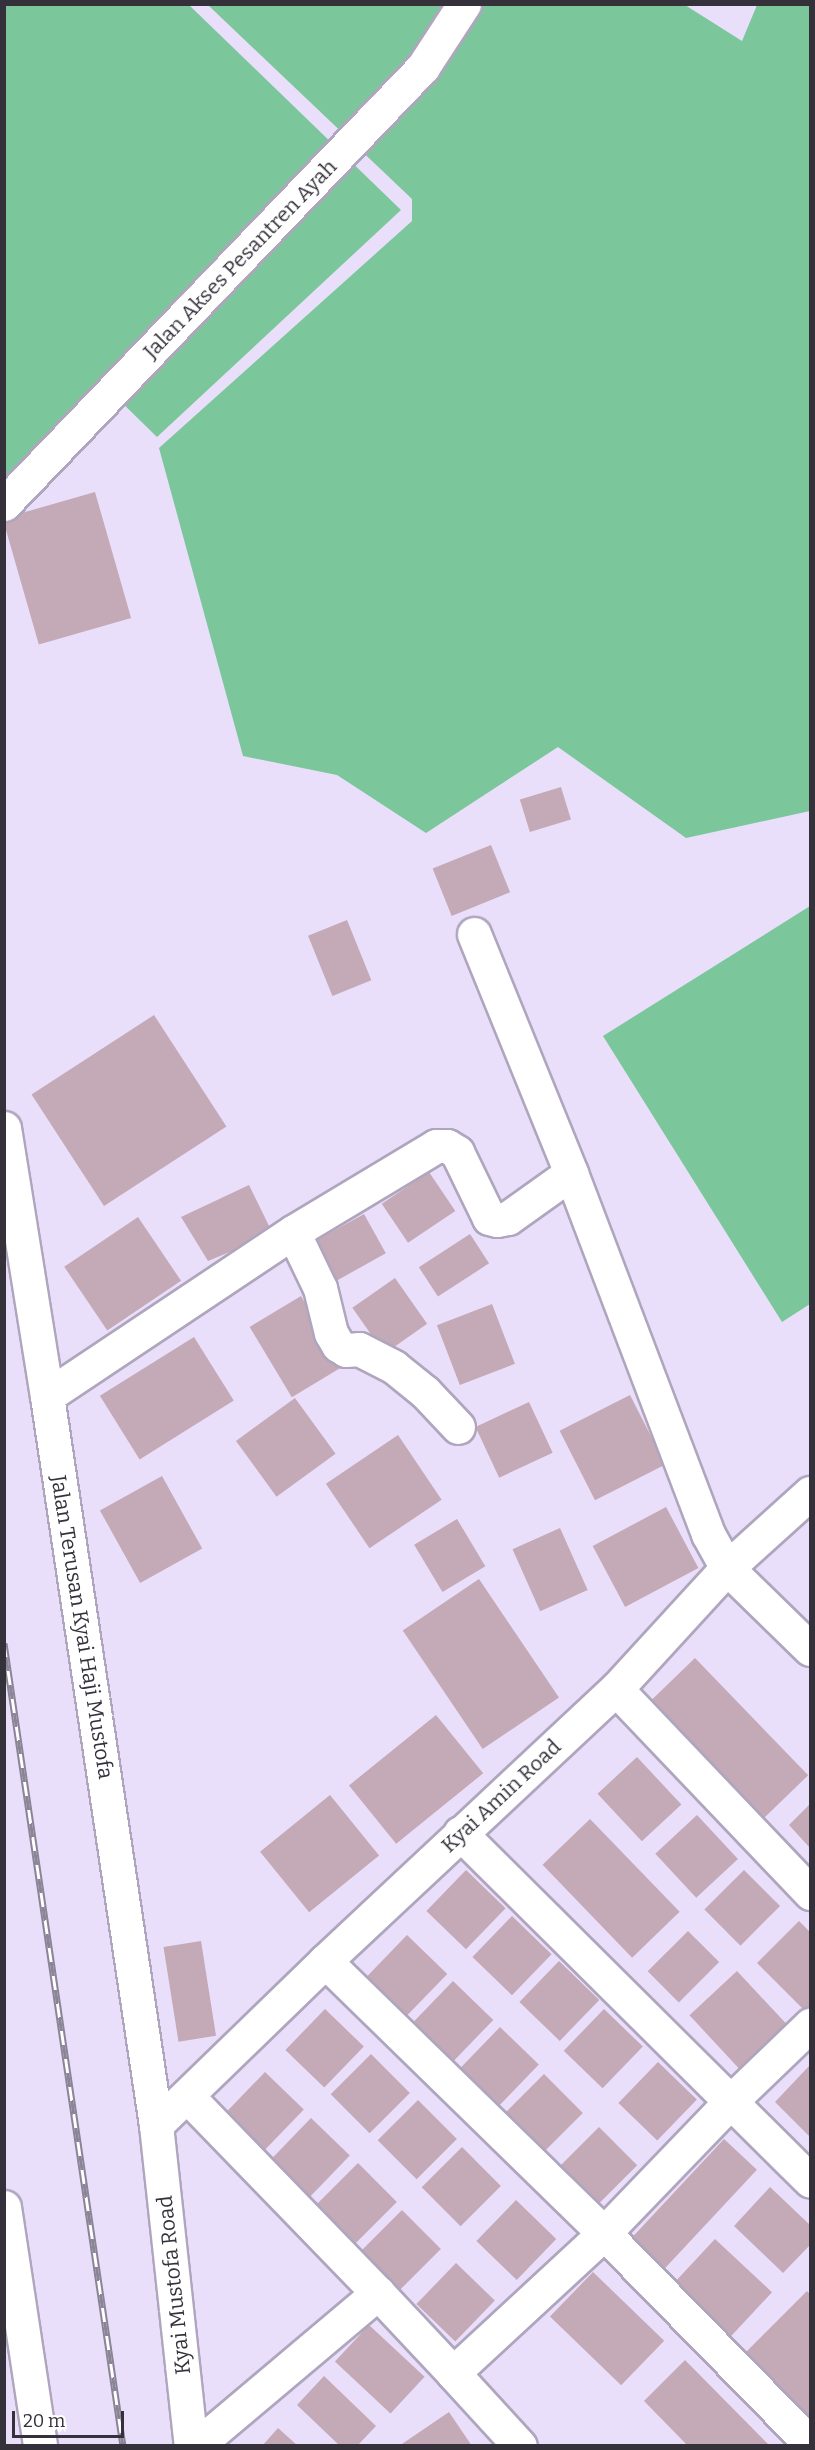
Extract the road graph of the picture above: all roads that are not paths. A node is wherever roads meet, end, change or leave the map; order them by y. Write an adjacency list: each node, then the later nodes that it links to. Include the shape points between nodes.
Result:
1 (464, 4): 2 (street, Jalan Akses Pesantren Ayah, via 423,67)
2 (4, 504)
3 (474, 934): 5 (street)
4 (4, 1128): 7 (street, Jalan Terusan Kyai Haji Mustofa)
5 (572, 1173): 6 (street, via 508,1218 497,1220 489,1218 457,1152 447,1146 436,1146); 10 (street, via 708,1534)
6 (293, 1232): 7 (street); 8 (street, via 320,1288 331,1333 338,1345 346,1350 359,1349 394,1367)
7 (47, 1396): 19 (street, Jalan Terusan Kyai Haji Mustofa)
8 (458, 1427)
9 (810, 1493): 10 (street, Kyai Amin Road)
10 (727, 1568): 11 (street); 12 (street, Kyai Amin Road)
11 (810, 1649)
12 (616, 1689): 13 (street, Kyai Amin Road); 14 (street)
13 (460, 1833): 15 (street, Kyai Amin Road); 18 (street)
14 (810, 1893)
15 (325, 1961): 17 (street, Kyai Amin Road); 22 (street)
16 (810, 2025): 18 (street)
17 (187, 2096): 19 (street, Kyai Amin Road); 23 (street)
18 (731, 2101): 20 (street); 22 (street)
19 (156, 2125): 27 (street, Kyai Mustofa Road)
20 (810, 2180)
21 (4, 2207): 26 (street)
22 (604, 2233): 24 (street); 25 (street)
23 (378, 2293): 24 (street); 28 (street)
24 (453, 2373): 29 (street)
25 (810, 2443)
26 (40, 2445)
27 (191, 2445)
28 (196, 2445)
29 (520, 2445)

